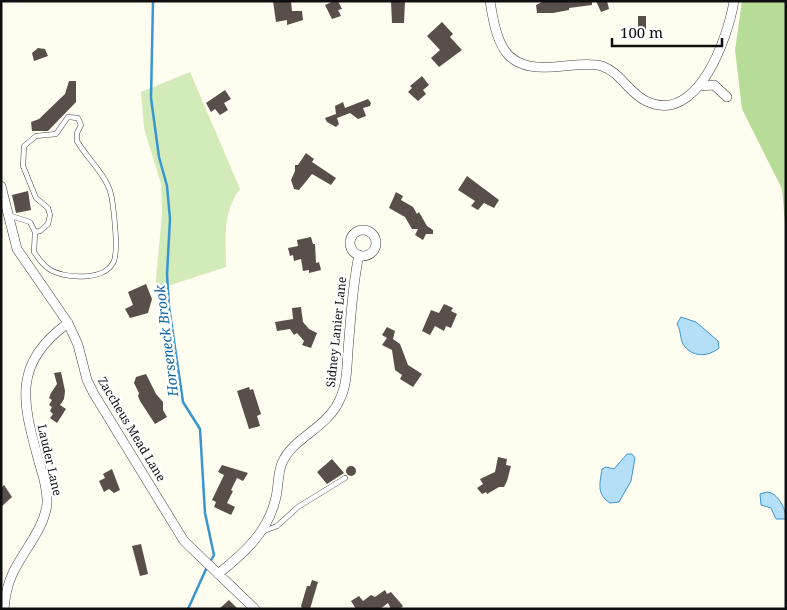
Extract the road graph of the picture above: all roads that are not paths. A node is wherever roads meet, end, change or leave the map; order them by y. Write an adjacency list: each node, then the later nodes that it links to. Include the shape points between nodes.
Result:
1 (490, 1): 3 (street, via 499,42 519,64 532,68 601,66 619,76 640,97 655,104 675,104)
2 (734, 1): 3 (street, via 722,44)
3 (699, 86): 4 (street, via 714,85)
4 (727, 97)
5 (1, 186): 6 (street, Zaccheus Mead Lane)
6 (7, 214): 7 (lane, via 30,222); 9 (street, Zaccheus Mead Lane, via 17,249)
7 (35, 232): 7 (lane, via 34,252 49,269 59,274 89,276 104,272 113,264 116,253 109,187 77,141 81,125 78,118 68,117 56,134 36,136 24,146 24,166 36,198 48,208 50,215 48,224)
8 (359, 255): 11 (street, Sidney Lanier Lane, via 341,398 329,418 293,447 282,461 272,512)
9 (68, 323): 12 (street, Zaccheus Mead Lane, via 94,394 161,500 173,525); 13 (street, Lauder Lane, via 35,358 26,382 25,402 47,503 41,523 10,579)
10 (345, 478): 11 (lane, via 298,507 277,526)
11 (262, 531): 12 (street, Sidney Lanier Lane)
12 (215, 572): 14 (street, Zaccheus Mead Lane)
13 (4, 609)
14 (255, 609)

